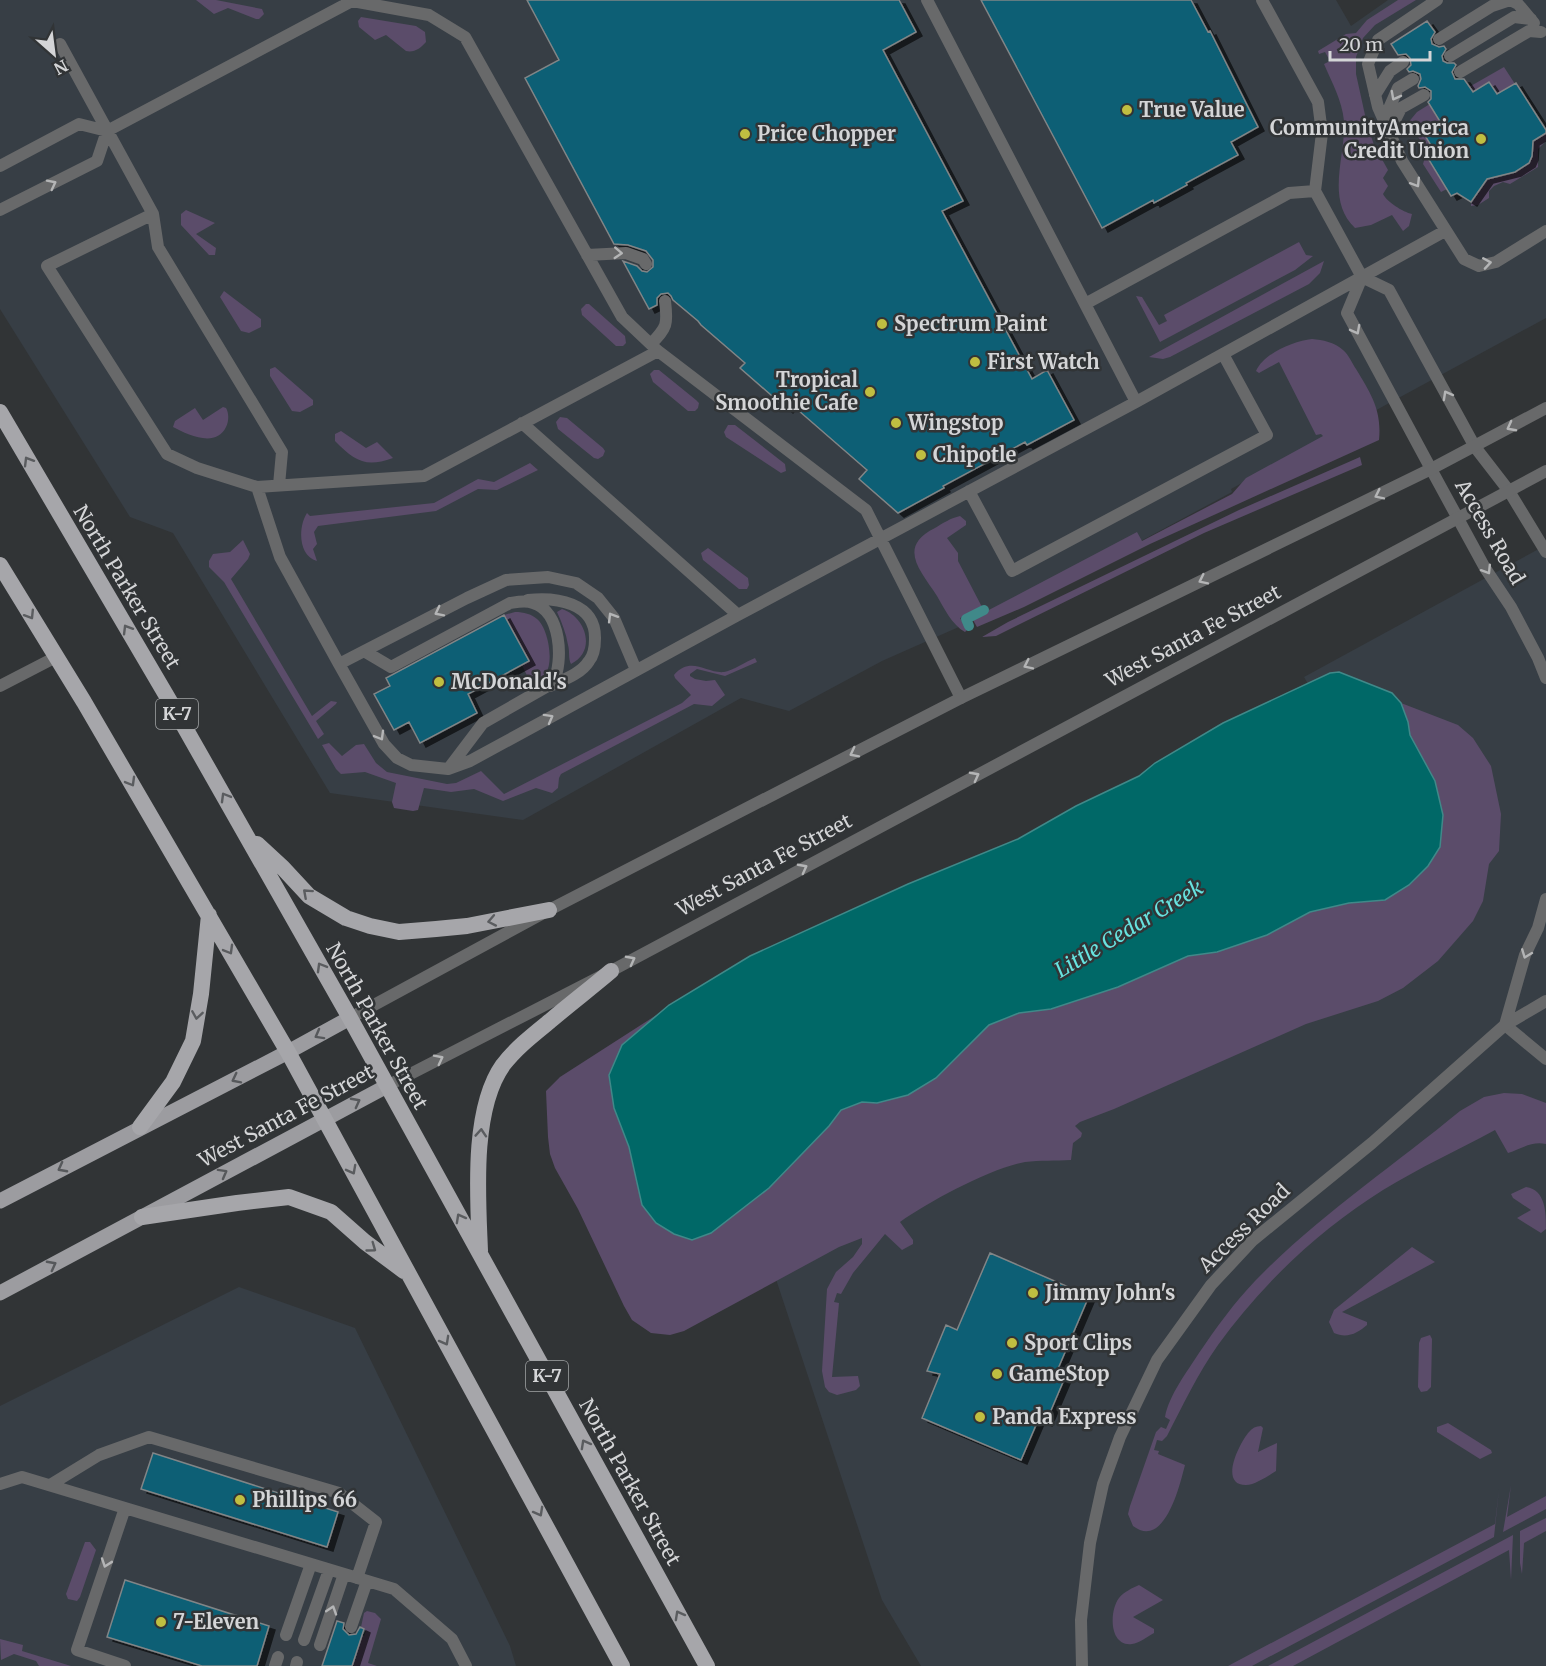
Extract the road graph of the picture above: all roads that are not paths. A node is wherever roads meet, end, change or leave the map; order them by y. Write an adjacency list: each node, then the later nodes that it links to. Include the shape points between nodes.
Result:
1 (349, 0): 17 (street); 25 (street, via 429,15 465,37)
2 (927, 0): 29 (street)
3 (1262, 0): 20 (street, via 1318,102 1322,133)
4 (1437, 0): 14 (street, via 1378,40 1368,64)
5 (1510, 0): 6 (street); 8 (street, via 1492,6)
6 (1531, 19): 7 (street); 10 (street, via 1514,17)
7 (1544, 34): 12 (street, via 1529,31)
8 (1439, 39)
9 (60, 44): 17 (street)
10 (1450, 56)
11 (1403, 62): 14 (street, via 1390,71)
12 (1460, 72)
13 (1413, 79): 16 (street, one-way to 16, via 1398,88)
14 (1375, 95): 16 (street)
15 (1424, 95): 18 (street, via 1401,108)
16 (1383, 120): 18 (street)
17 (107, 131): 19 (street, via 79,124); 21 (street, one-way to 17, via 97,161); 22 (street)
18 (1389, 132): 23 (street, one-way to 23, via 1402,162)
19 (0, 166)
20 (1315, 192): 27 (street); 29 (street, via 1289,193)
21 (0, 210)
22 (153, 214): 39 (street, via 158,247 282,452); 40 (street, via 47,266 167,454)
23 (1445, 231): 24 (street, one-way to 24, via 1464,259 1479,266 1496,262); 27 (street)
24 (1546, 231)
25 (587, 255): 26 (street, one-way to 26, via 626,253); 30 (street, via 622,318)
26 (646, 264)
27 (1362, 277): 31 (street); 36 (street, Access Road, one-way to 27, via 1389,290); 37 (street, Access Road, one-way to 37, via 1347,313)
28 (665, 301): 30 (street, via 665,329)
29 (1085, 304): 32 (street)
30 (654, 348): 35 (street); 44 (street, via 866,510)
31 (1223, 354): 32 (street); 41 (street, via 1267,435 1257,441 1012,571)
32 (1136, 402): 41 (street)
33 (1546, 408): 36 (street, one-way to 36)
34 (0, 412): 58 (highway, North Parker Street / K-7, one-way to 34)
35 (522, 423): 39 (street, via 424,476); 48 (street)
36 (1475, 447): 37 (street); 42 (street, Access Road)
37 (1431, 469): 43 (street, Access Road); 56 (street, one-way to 56)
38 (1546, 471): 42 (street, West Santa Fe Street)
39 (279, 486): 40 (street)
40 (257, 487): 51 (street, via 280,556)
41 (969, 491): 44 (street)
42 (1509, 491): 43 (street, West Santa Fe Street); 45 (street, Access Road)
43 (1458, 519): 53 (street, Access Road, one-way to 53, via 1511,607); 62 (street, West Santa Fe Street, one-way to 43)
44 (881, 538): 48 (street); 56 (street)
45 (1546, 552)
46 (0, 565): 50 (highway, one-way to 50)
47 (520, 601): 49 (street, via 391,667); 55 (street, via 542,608 558,636 558,672); 55 (street, via 548,598 573,604 585,613 595,629 590,660 573,675)
48 (738, 615): 52 (street)
49 (364, 651): 51 (street); 52 (street, one-way to 49, via 614,618 598,598 576,584 548,577 506,580)
50 (56, 657): 54 (street); 61 (highway, one-way to 61)
51 (339, 664): 57 (street, one-way to 57, via 384,744 397,758 411,765)
52 (636, 670): 57 (street, one-way to 52, via 470,761)
53 (1546, 678)
54 (0, 687)
55 (546, 688): 57 (street, via 483,723)
56 (961, 698): 60 (street, one-way to 60)
57 (448, 769)
58 (246, 834): 60 (highway, one-way to 58, via 436,929 399,932 370,926 346,918 309,896); 64 (highway, North Parker Street / K-7, one-way to 58)
59 (1546, 899): 65 (street, one-way to 65)
60 (549, 910): 64 (street)
61 (209, 915): 66 (highway, one-way to 66); 70 (highway, one-way to 70, via 194,1041 173,1082)
62 (611, 971): 68 (street, West Santa Fe Street, one-way to 62); 73 (highway, one-way to 62, via 480,1151 482,1123 491,1091 503,1066 525,1042)
63 (1546, 1001): 65 (street, Access Road)
64 (350, 1018): 66 (main road, one-way to 66); 68 (highway, North Parker Street / K-7)
65 (1505, 1025): 67 (street); 91 (street, Access Road, via 1372,1143 1253,1240 1211,1285 1157,1360 1120,1437 1103,1484 1090,1543 1081,1620)
66 (288, 1052): 69 (highway); 70 (main road, one-way to 70)
67 (1546, 1059)
68 (387, 1086): 69 (main road, West Santa Fe Street, one-way to 68); 73 (highway, North Parker Street / K-7, one-way to 68)
69 (324, 1118): 72 (main road, West Santa Fe Street, one-way to 69); 74 (highway, one-way to 74)
70 (140, 1127): 71 (main road, one-way to 71)
71 (0, 1201)
72 (142, 1217): 74 (highway, one-way to 74, via 289,1197 331,1212); 75 (main road, West Santa Fe Street, one-way to 72)
73 (480, 1255): 90 (highway, North Parker Street / K-7, one-way to 73)
74 (409, 1274): 89 (highway, one-way to 89)
75 (0, 1293)
76 (0, 1484): 77 (street, via 22,1476)
77 (50, 1485): 78 (street); 82 (street, via 99,1455 150,1437 339,1493 376,1522)
78 (125, 1508): 79 (street); 87 (street, one-way to 87, via 76,1650)
79 (310, 1564): 80 (street); 84 (street)
80 (329, 1570): 81 (street); 85 (street)
81 (344, 1574): 82 (street); 86 (street, one-way to 81)
82 (362, 1580): 83 (street); 88 (street, via 394,1589 452,1639)
83 (351, 1627)
84 (286, 1635)
85 (304, 1640)
86 (321, 1645)
87 (124, 1666)
88 (466, 1666)
89 (622, 1666)
90 (707, 1666)
91 (1082, 1666)

